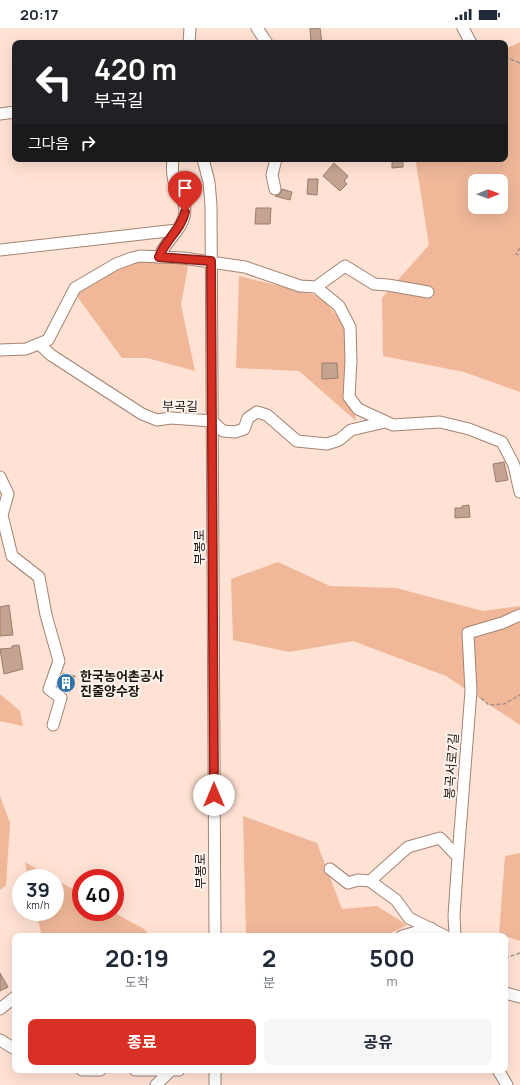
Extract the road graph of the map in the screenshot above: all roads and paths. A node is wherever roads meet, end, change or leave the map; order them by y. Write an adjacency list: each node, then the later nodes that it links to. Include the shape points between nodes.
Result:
1 (190, 28): 4 (street)
2 (257, 28): 5 (street)
3 (463, 28): 6 (street)
4 (189, 40)
5 (265, 40)
6 (469, 40)
7 (508, 58): 8 (path)
8 (520, 63)
9 (12, 112): 10 (street)
10 (0, 114)
11 (173, 162): 15 (street, via 173,176 185,208)
12 (204, 162): 20 (street, 부봉로, via 211,205)
13 (275, 162): 14 (street, via 272,176)
14 (274, 189)
15 (177, 230): 17 (street); 19 (street)
16 (520, 248): 18 (path, via 516,254)
17 (0, 250)
18 (520, 255)
19 (159, 257): 20 (street); 23 (street, via 132,258 116,264 75,288 48,340)
20 (211, 261): 21 (street, via 245,267 300,286); 25 (street, 부봉로)
21 (316, 287): 22 (street, via 345,266 374,284); 26 (street, 부곡길, via 339,306 350,327 349,397 358,409)
22 (428, 292)
23 (39, 344): 24 (street); 25 (street, 부곡길, via 51,355 142,414 157,420 171,418)
24 (0, 350)
25 (212, 421): 26 (street, 부곡길, via 223,431 236,432 244,429 248,418 257,412 268,415 297,441 327,444 339,440 351,430); 37 (street, 부봉로)
26 (385, 422): 28 (street, 부곡길, via 392,425 440,422 469,429 502,442 514,465)
27 (0, 477): 32 (street, via 8,494 2,515 12,556 39,577 59,661 48,689 61,698)
28 (520, 492)
29 (520, 615): 30 (street, 봉곡서로7길, via 468,633)
30 (471, 691): 31 (path, via 489,705 504,704); 33 (street, 봉곡서로7길)
31 (520, 695)
32 (53, 725)
33 (458, 857): 35 (street, via 440,838 408,847); 40 (street, 봉곡서로7길)
34 (330, 869): 35 (street, via 348,883 358,880)
35 (370, 881): 36 (street, via 396,900 409,918)
36 (431, 928): 38 (street); 39 (street)
37 (215, 933)
38 (413, 933)
39 (440, 933)
40 (455, 933)
41 (520, 953): 42 (path)
42 (508, 957)
43 (508, 994): 44 (street)
44 (520, 997)
45 (12, 999): 46 (street)
46 (0, 1009)
47 (0, 1040): 48 (street)
48 (12, 1047)
49 (171, 1073): 52 (street)
50 (215, 1073): 53 (street)
51 (500, 1073): 54 (street)
52 (156, 1085)
53 (215, 1085)
54 (507, 1085)

